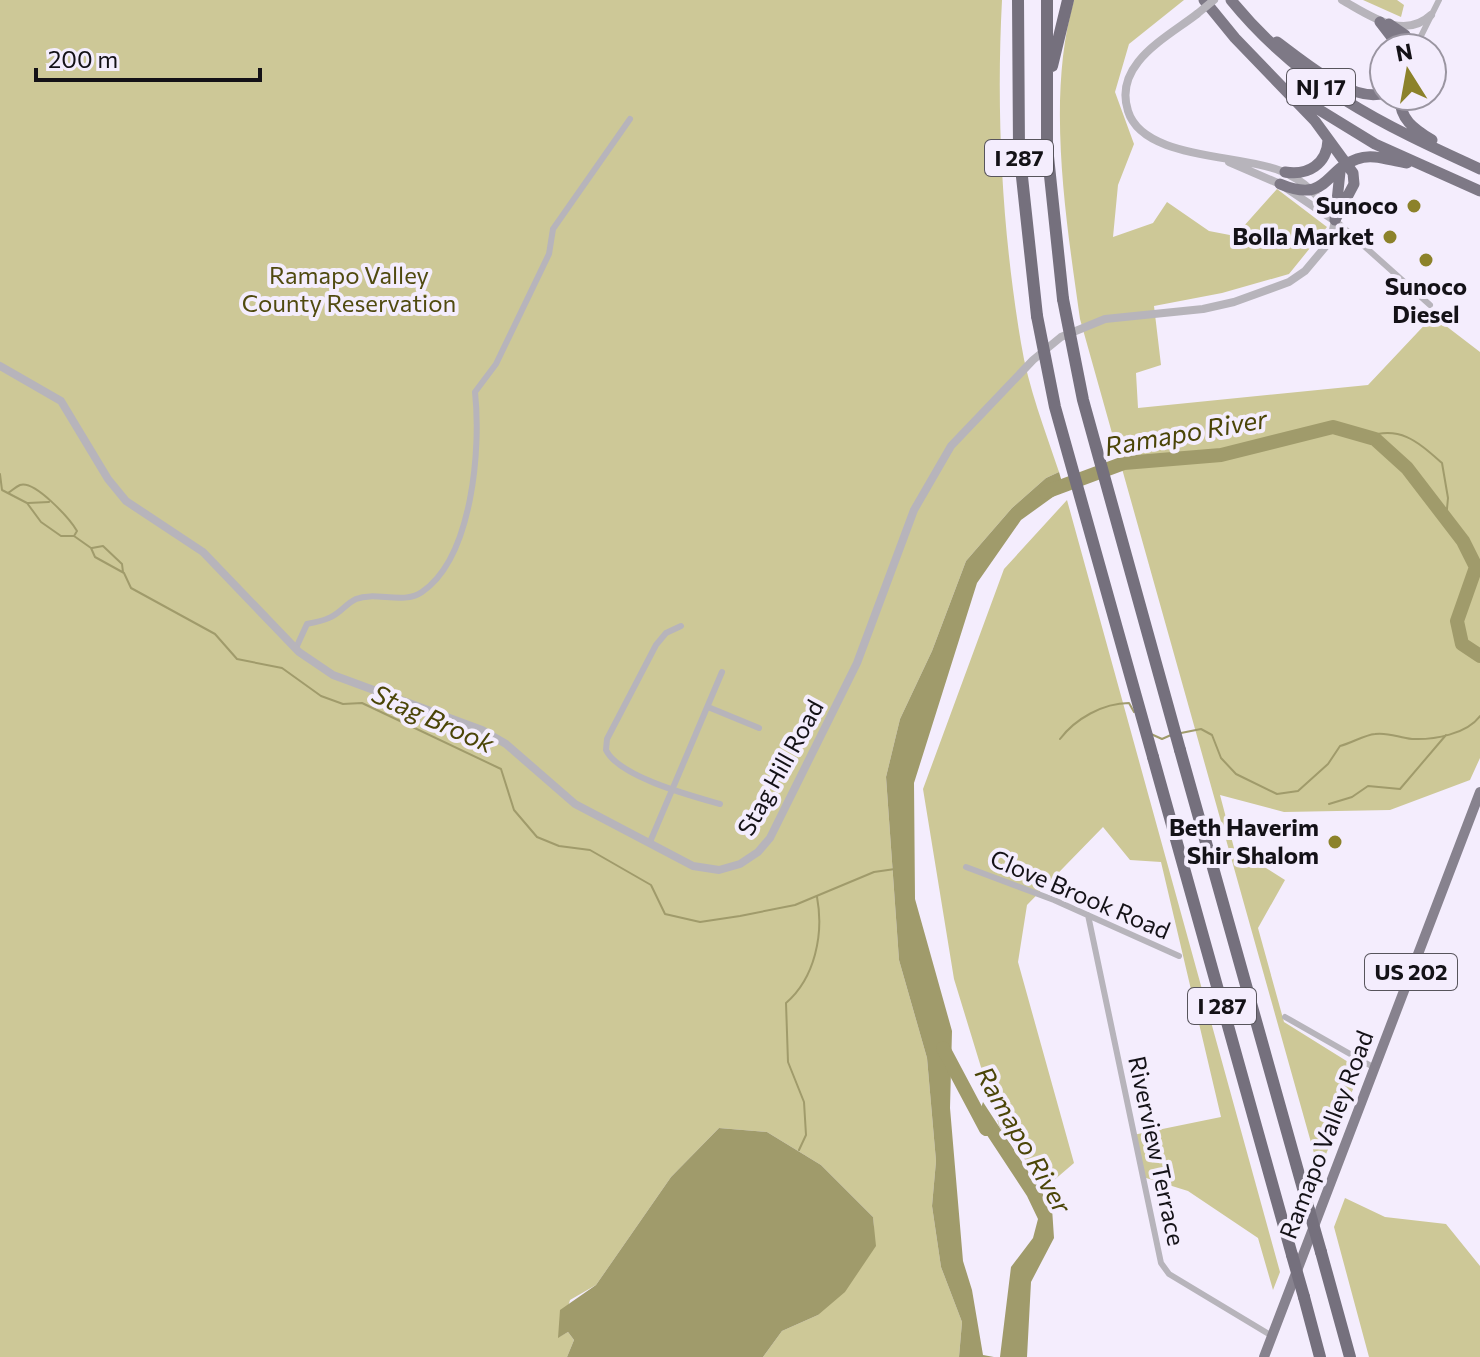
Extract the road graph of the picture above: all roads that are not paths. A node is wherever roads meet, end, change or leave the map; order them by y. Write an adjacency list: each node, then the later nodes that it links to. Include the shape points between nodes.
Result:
1 (1018, 0): 48 (highway, I 287, bridge, via 1019,149 1037,316 1059,421)
2 (1047, 0): 24 (highway, I 287)
3 (1068, 0): 24 (highway, via 1053,51)
4 (1204, 0): 15 (highway, NJ 17)
5 (1214, 0): 20 (street, bridge, via 1138,62 1124,89 1130,119 1152,140)
6 (1342, 0): 11 (street)
7 (1439, 0): 9 (street)
8 (1233, 2): 10 (highway, NJ 17)
9 (1431, 15): 11 (street, via 1418,24); 14 (street)
10 (1250, 23): 16 (highway, via 1352,91); 22 (highway, NJ 17, via 1299,70 1349,106)
11 (1385, 23): 12 (highway); 13 (highway)
12 (1390, 32)
13 (1400, 32)
14 (1422, 32)
15 (1269, 72): 19 (highway); 21 (highway, NJ 17, via 1338,124)
16 (1368, 96)
17 (1403, 112): 22 (highway, via 1409,124)
18 (630, 119): 33 (street, via 553,229 549,254 496,364 475,392 479,432 464,529 455,553 423,592 357,599 330,618 307,624)
19 (1328, 140): 23 (highway); 25 (highway, via 1325,156 1313,169)
20 (1213, 156): 25 (street); 26 (street)
21 (1420, 165): 23 (highway, via 1368,157); 28 (highway, NJ 17)
22 (1475, 166)
23 (1344, 168): 27 (highway); 29 (highway)
24 (1049, 169): 49 (highway, I 287, bridge, via 1063,299 1083,400)
25 (1285, 172): 27 (street)
26 (1280, 184): 27 (highway); 29 (street)
27 (1311, 190): 29 (street)
28 (1480, 191)
29 (1335, 220): 30 (street); 40 (street, Stag Hill Road, via 1326,247 1289,282 1203,309 1105,319 1076,328 1048,346 951,446 933,474 828,727 764,845 740,864 708,870)
30 (1430, 305)
31 (0, 366): 33 (street, Stag Hill Road, via 61,401 126,501 203,552)
32 (681, 626): 37 (street, via 656,645 605,747 614,761)
33 (296, 648): 40 (street, Stag Hill Road, via 346,682 482,730 575,804)
34 (722, 672): 35 (street)
35 (708, 707): 36 (street); 37 (street)
36 (759, 728)
37 (674, 790): 39 (street); 40 (street)
38 (1480, 792): 45 (main road, Ramapo Valley Road / US 202)
39 (720, 804)
40 (650, 842)
41 (966, 867): 42 (street, Clove Brook Road)
42 (1088, 915): 43 (street, Clove Brook Road); 46 (street, Riverview Terrace, via 1161,1263 1169,1274)
43 (1179, 956)
44 (1285, 1017): 45 (street)
45 (1373, 1067): 46 (main road, Ramapo Valley Road / US 202)
46 (1272, 1336): 47 (main road, Ramapo Valley Road / US 202)
47 (1264, 1357)
48 (1320, 1357)
49 (1350, 1357)

